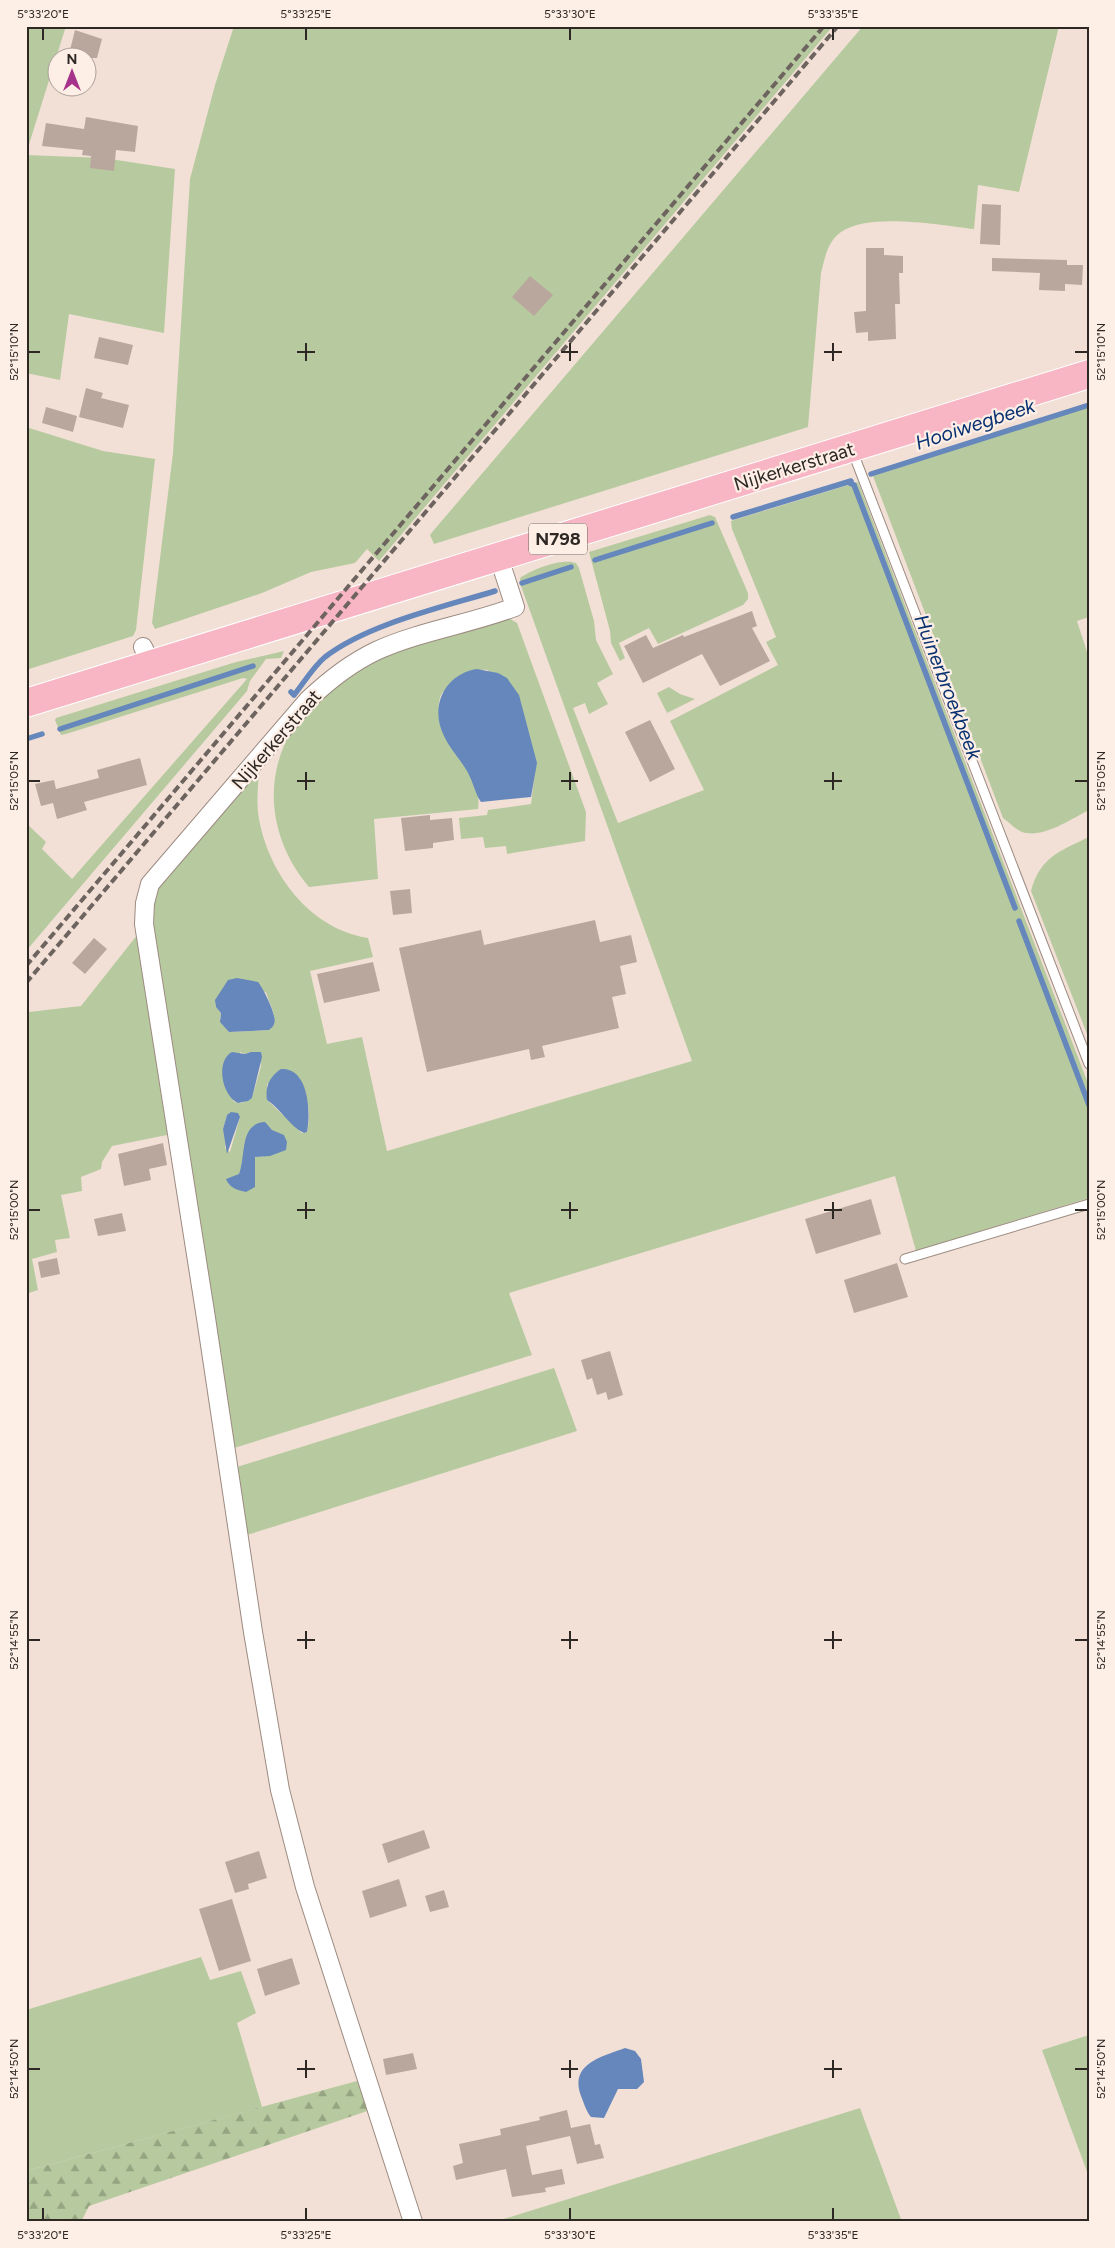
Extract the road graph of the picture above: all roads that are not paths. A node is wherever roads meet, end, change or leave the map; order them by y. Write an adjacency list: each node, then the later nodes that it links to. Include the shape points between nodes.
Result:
1 (1089, 374): 2 (main road, Nijkerkerstraat / N798)
2 (852, 448): 3 (main road, Nijkerkerstraat / N798); 5 (lane)
3 (499, 558): 4 (main road, Nijkerkerstraat / N798, via 147,655); 8 (street, Nijkerkerstraat, via 515,607 391,645 362,658 325,684 150,884 145,903 144,924 280,1790 305,1887)
4 (26, 703)
5 (1089, 1064)
6 (1089, 1204): 7 (lane)
7 (905, 1259)
8 (413, 2222)

